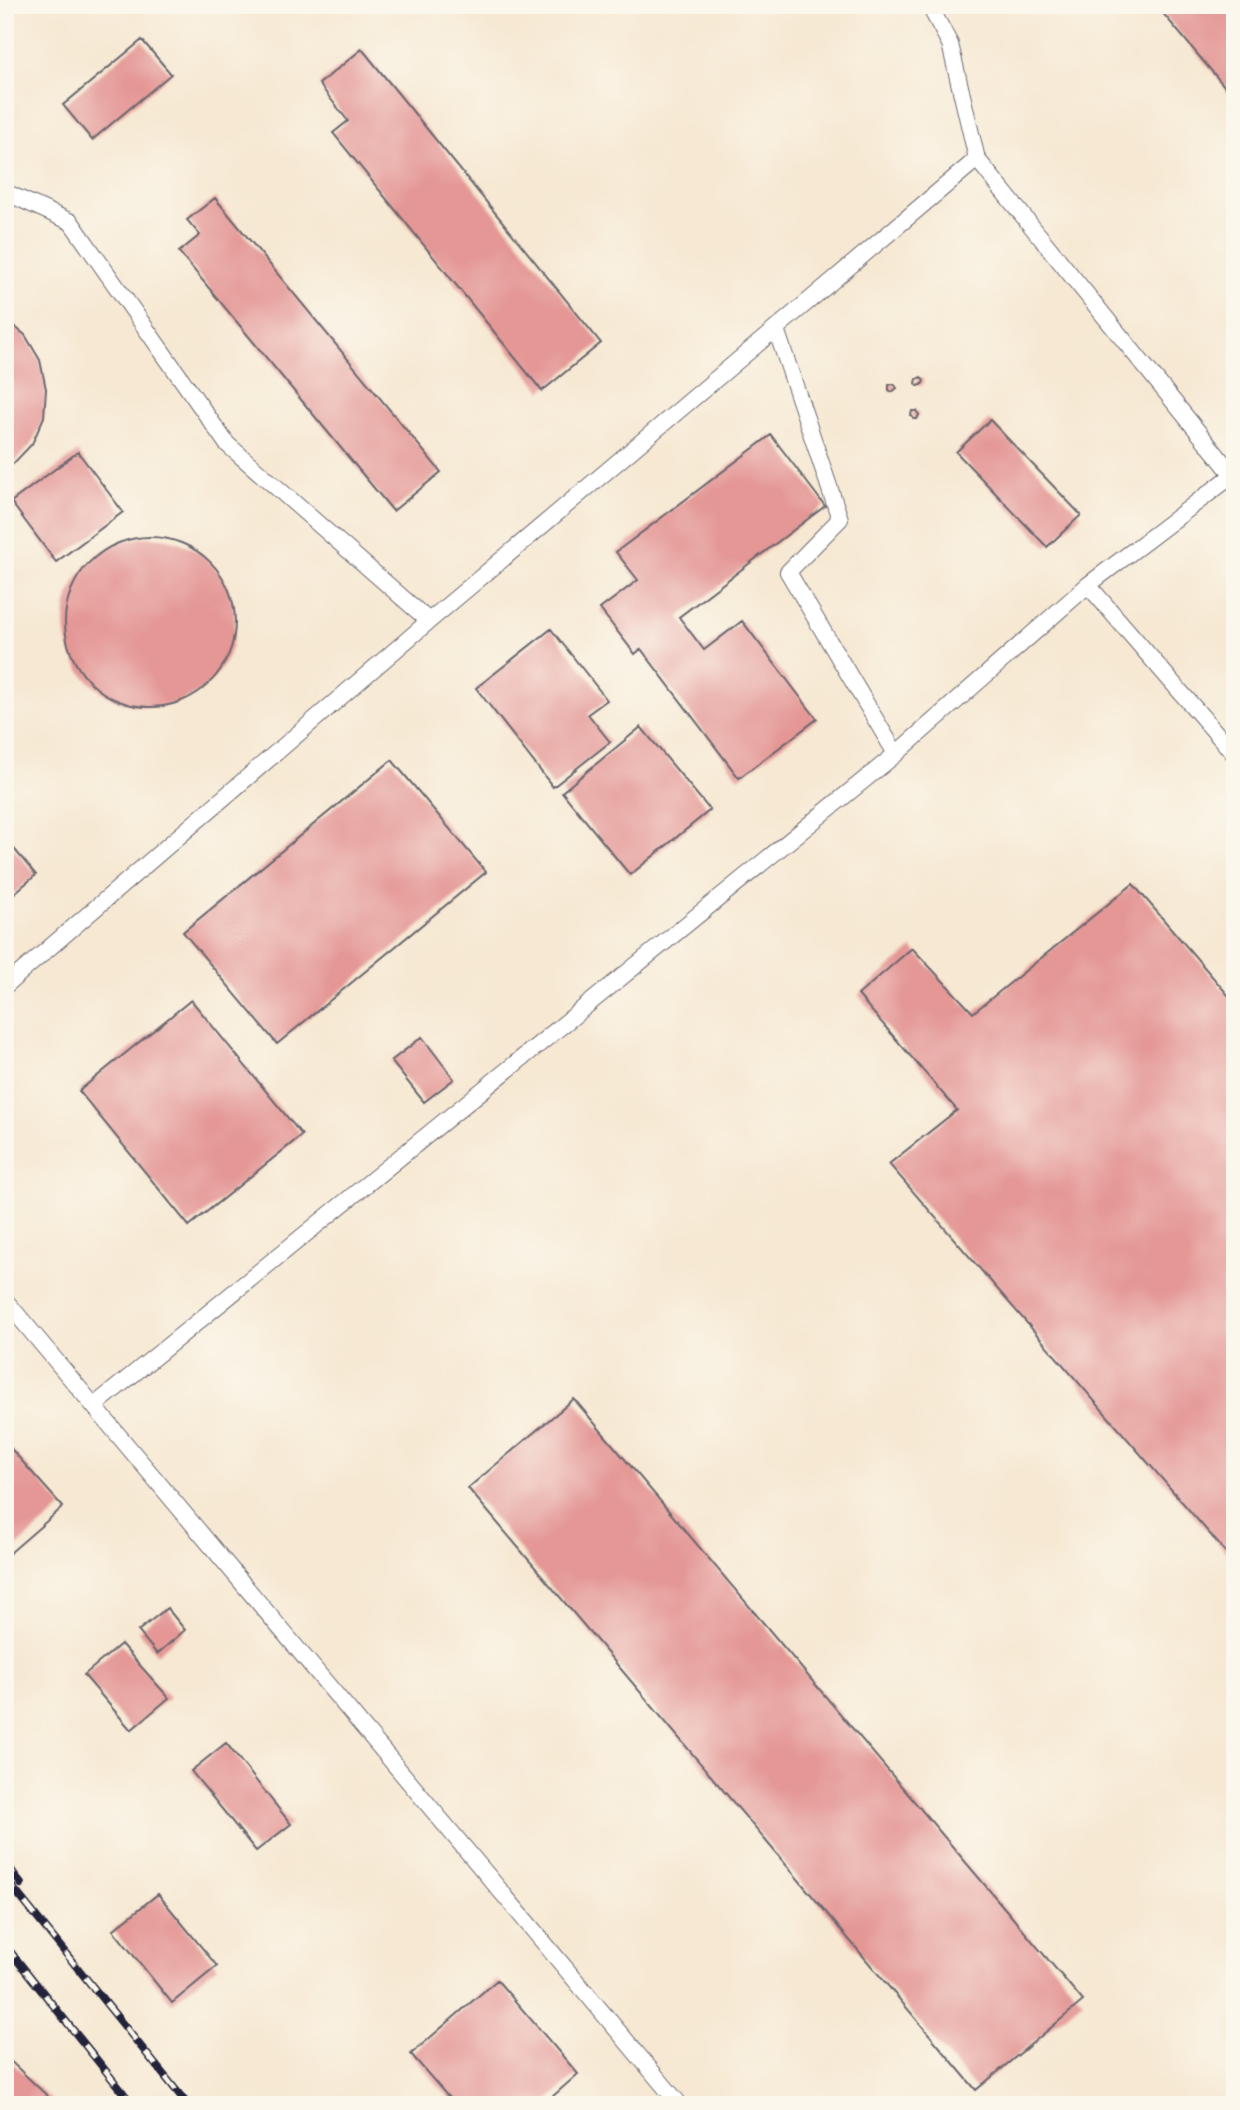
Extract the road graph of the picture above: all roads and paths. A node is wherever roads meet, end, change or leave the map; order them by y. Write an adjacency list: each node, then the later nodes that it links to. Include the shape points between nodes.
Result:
1 (929, 5): 2 (lane, via 950,44)
2 (977, 159): 4 (lane); 5 (lane, via 1233,475)
3 (5, 192): 6 (lane, via 71,222 227,444)
4 (776, 329): 6 (lane); 7 (lane, via 840,519 788,572)
5 (1088, 585): 7 (lane); 8 (lane)
6 (429, 621): 9 (lane)
7 (896, 754): 11 (lane)
8 (1235, 755)
9 (5, 986)
10 (5, 1300): 11 (lane)
11 (94, 1406): 12 (lane)
12 (680, 2105)

